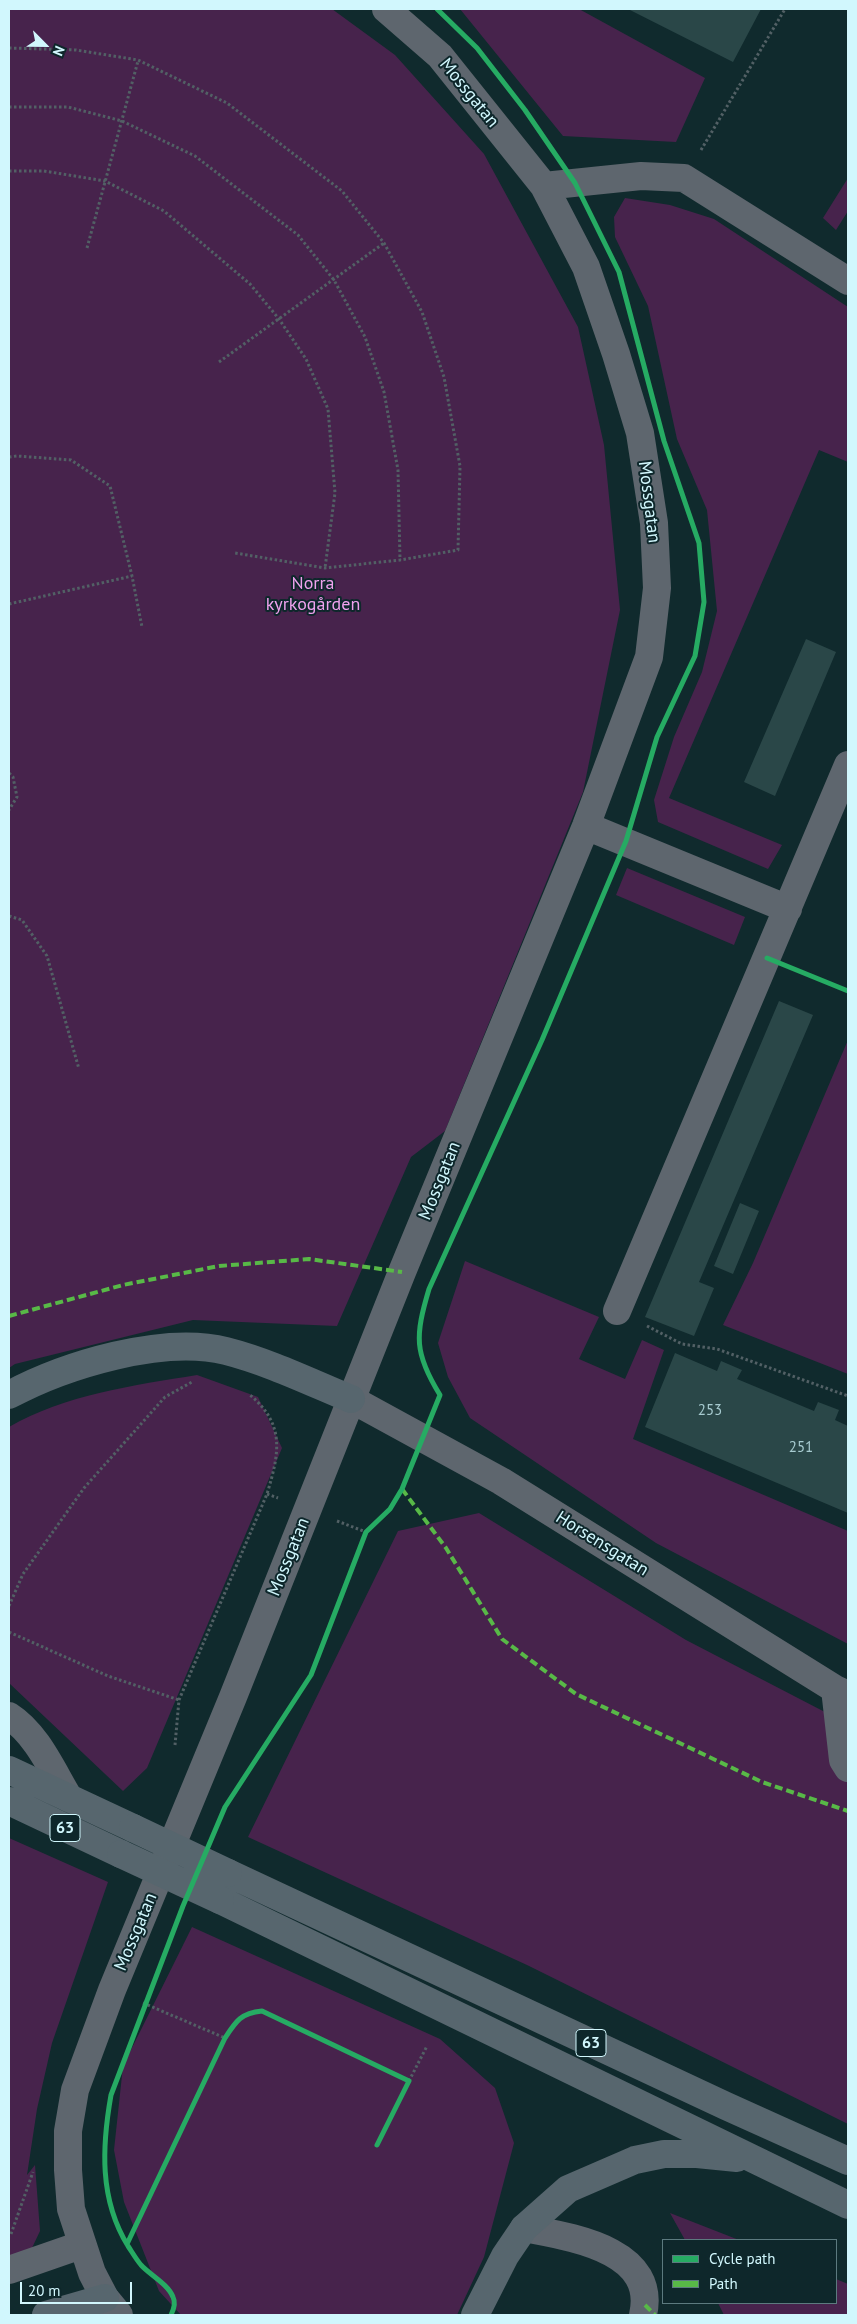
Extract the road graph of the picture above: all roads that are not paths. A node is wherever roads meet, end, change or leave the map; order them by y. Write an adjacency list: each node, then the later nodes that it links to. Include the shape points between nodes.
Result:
1 (386, 9): 2 (street, Mossgatan, via 440,56)
2 (544, 186): 3 (street, via 641,176 684,178); 5 (street, Mossgatan, via 586,267 616,354 640,433 654,523 657,588 649,657)
3 (848, 281)
4 (848, 765): 6 (street)
5 (586, 826): 6 (street); 9 (street, Mossgatan)
6 (788, 909): 7 (street)
7 (617, 1311)
8 (9, 1395): 9 (main road, via 85,1363 135,1352 186,1346 225,1350)
9 (351, 1399): 10 (street, Horsensgatan, via 500,1481); 20 (street, Mossgatan, via 237,1688 112,1990 75,2090 68,2131 68,2170 71,2209)
10 (842, 1692): 12 (street, via 843,1760)
11 (9, 1716): 14 (street, via 34,1741)
12 (848, 1768)
13 (9, 1770): 14 (main road, 63)
14 (69, 1798): 17 (main road, 63, bridge)
15 (9, 1801): 16 (main road, 63, bridge)
16 (756, 2160): 18 (main road, 63); 19 (main road, via 664,2154 635,2160 568,2189)
17 (848, 2161)
18 (848, 2205)
19 (524, 2228): 24 (main road, via 505,2256); 25 (street, via 581,2239 609,2250 630,2267 643,2286)
20 (81, 2245): 21 (street); 22 (street, Mossgatan)
21 (12, 2269)
22 (112, 2307): 23 (main road)
23 (46, 2315)
24 (475, 2315)
25 (643, 2315)

